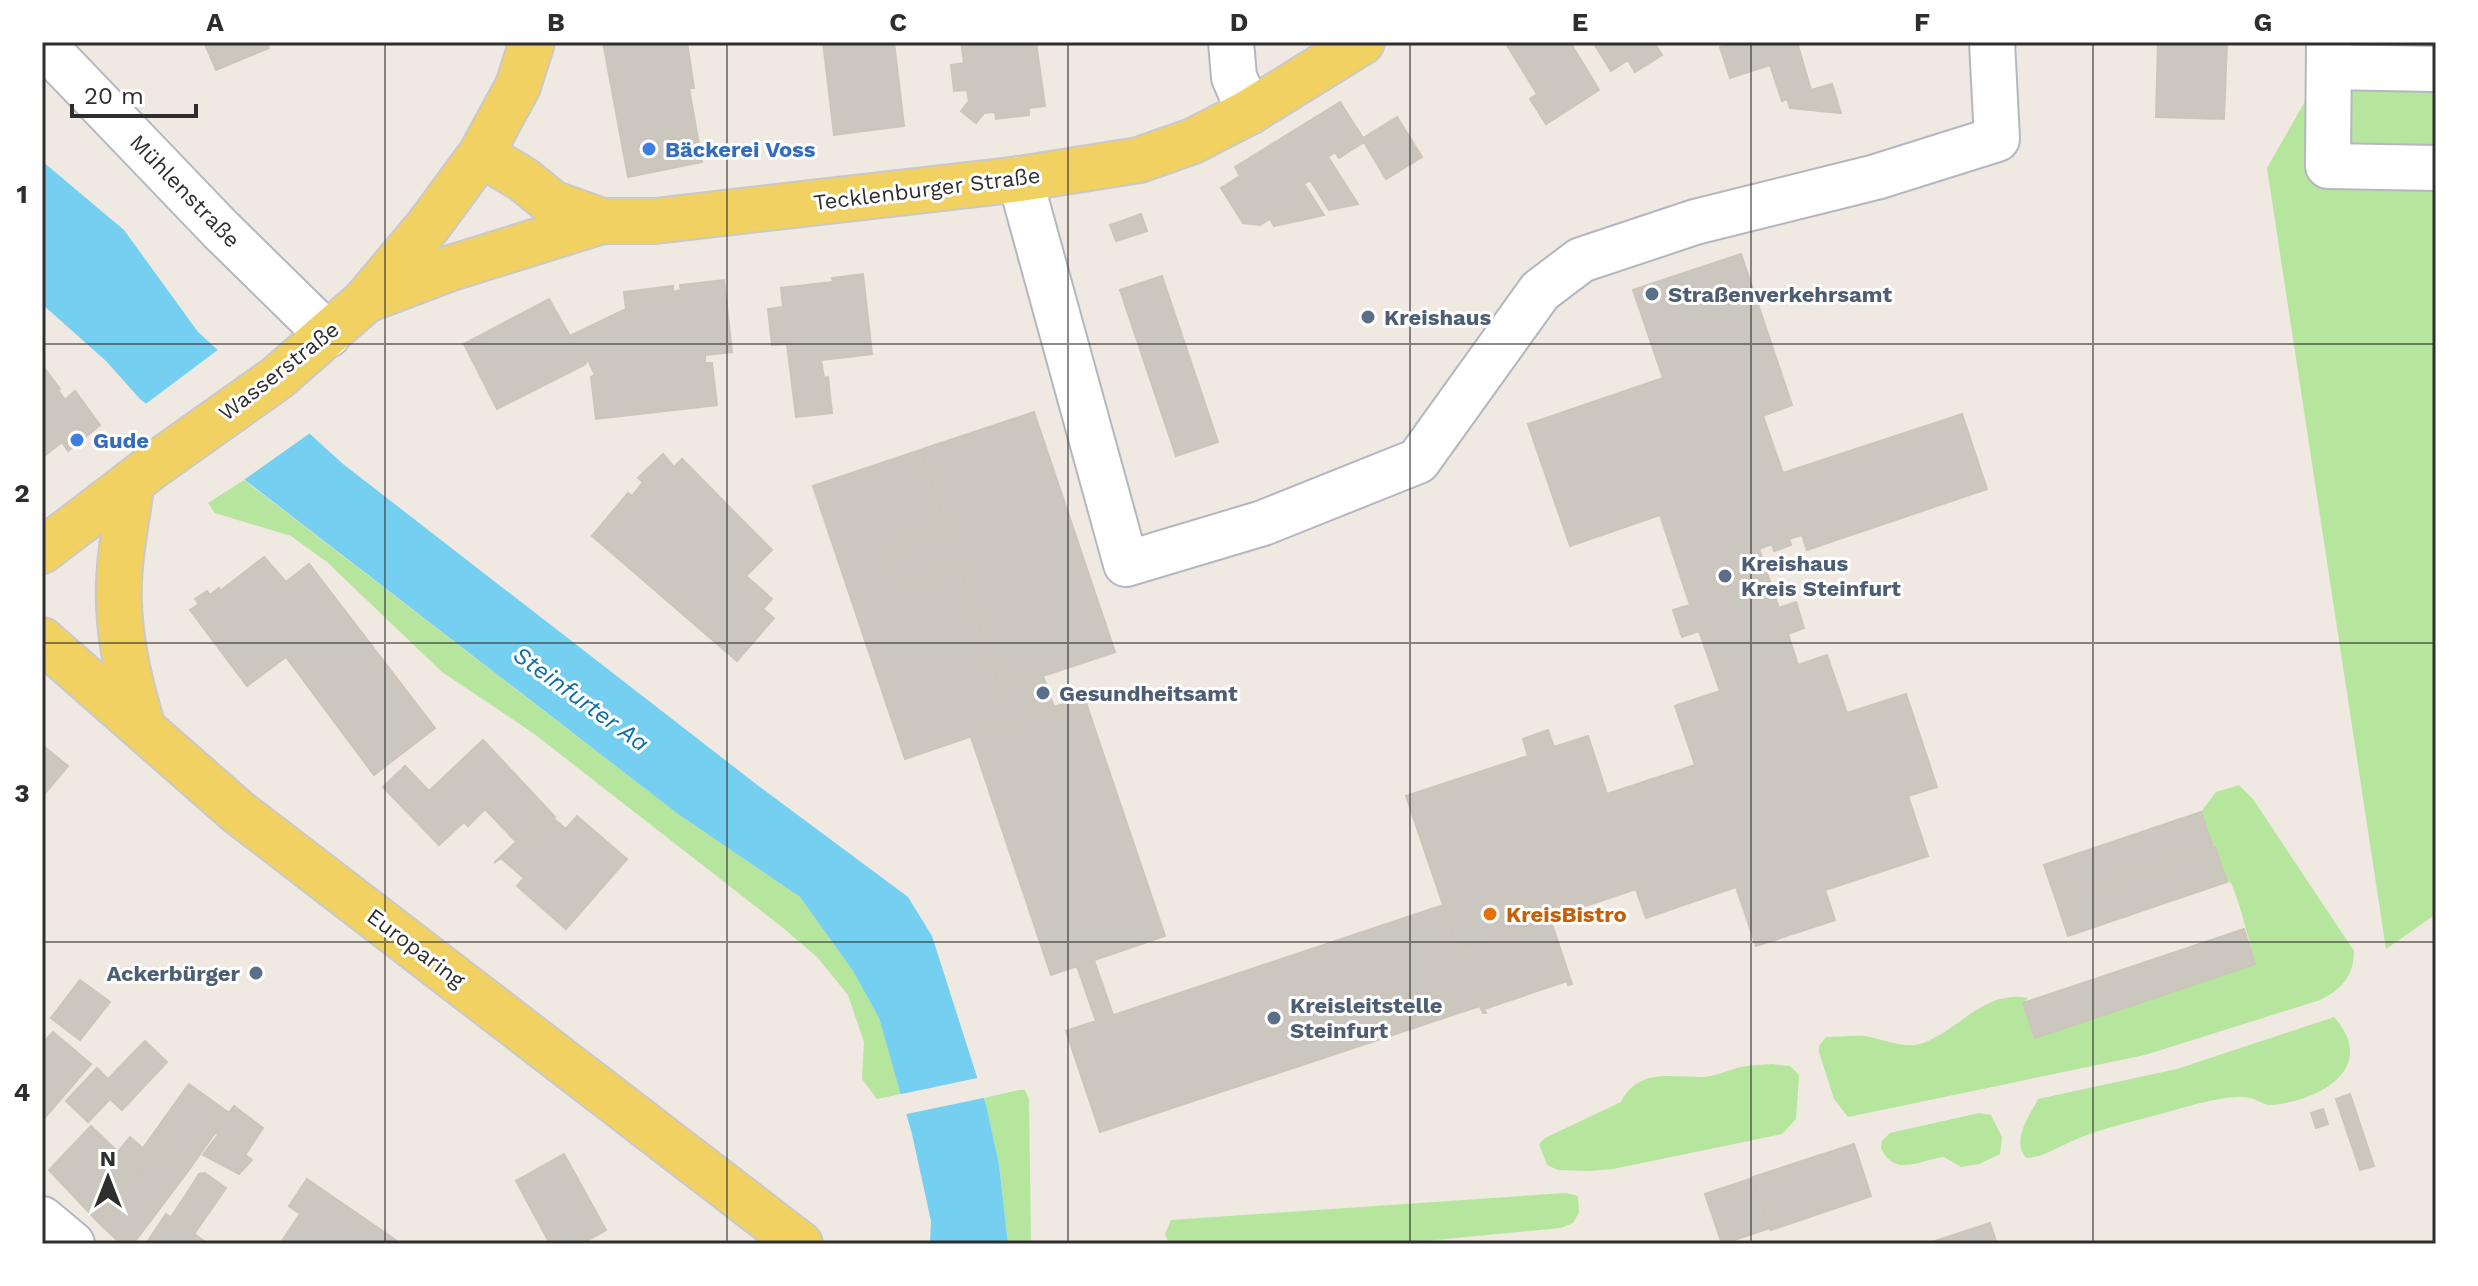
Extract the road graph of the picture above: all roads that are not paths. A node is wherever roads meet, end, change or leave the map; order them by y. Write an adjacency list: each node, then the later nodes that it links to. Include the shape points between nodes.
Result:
1 (532, 42): 9 (main road, Wasserstraße, via 518,86)
2 (1231, 42): 8 (street, via 1234,77)
3 (1362, 42): 8 (main road, Tecklenburger Straße)
4 (1992, 42): 11 (street, via 1997,139 1876,177 1695,222 1581,260 1540,291 1418,461 1263,523 1126,564)
5 (42, 47): 14 (street, Mühlenstraße)
6 (2329, 55): 7 (street); 10 (street, via 2328,166)
7 (2436, 69)
8 (1249, 112): 11 (main road, Tecklenburger Straße, via 1193,141 1139,160)
9 (481, 154): 12 (main road, Tecklenburger Straße, via 552,203); 13 (main road, Wasserstraße)
10 (2436, 168)
11 (1020, 179): 12 (main road, Tecklenburger Straße, via 655,221)
12 (602, 221): 13 (main road, via 465,263)
13 (365, 301): 14 (main road, Wasserstraße)
14 (328, 335): 15 (main road, Wasserstraße)
15 (143, 474): 16 (main road, Wasserstraße); 18 (main road, via 121,553 119,604 125,666)
16 (42, 551)
17 (42, 640): 18 (main road, Europaring)
18 (143, 728): 21 (main road, Europaring, via 238,812)
19 (42, 1219): 20 (street)
20 (72, 1244)
21 (800, 1244)

